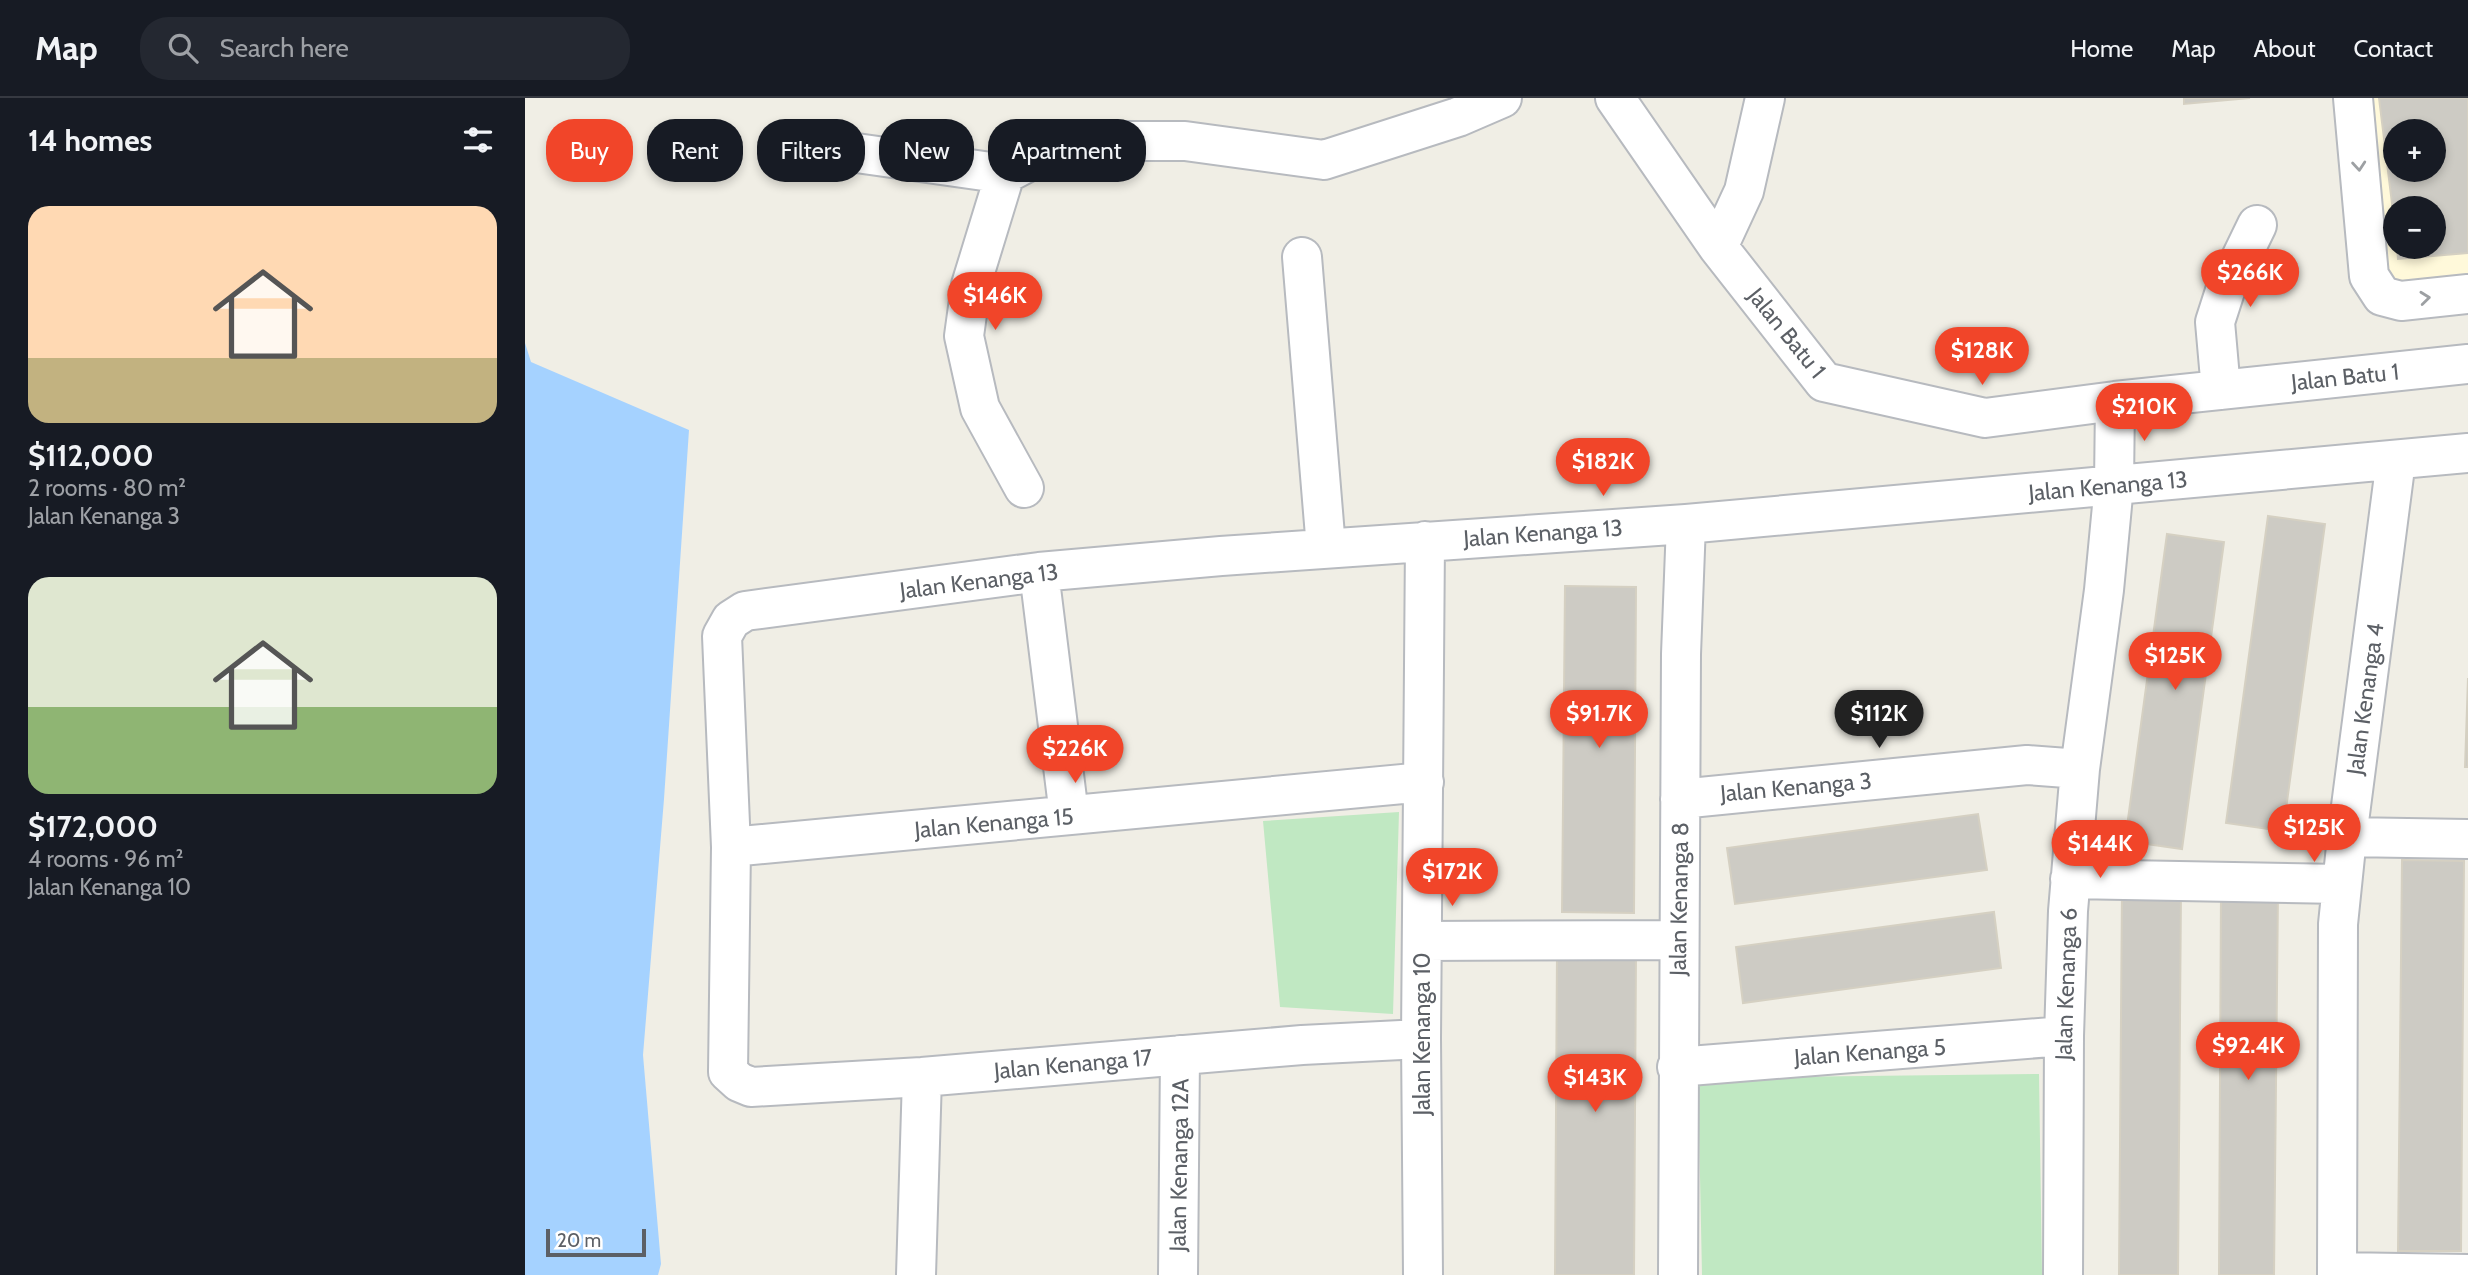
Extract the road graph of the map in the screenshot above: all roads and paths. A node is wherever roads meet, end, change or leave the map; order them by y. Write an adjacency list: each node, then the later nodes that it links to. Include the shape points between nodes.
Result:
1 (1502, 98): 5 (street, via 1324,160 1185,141)
2 (1615, 98): 10 (street, Jalan Batu 1)
3 (1765, 98): 10 (street, via 1744,191)
4 (2353, 98): 12 (street, one-way to 12, via 2369,275 2382,296 2401,301)
5 (1146, 141)
6 (865, 154): 7 (street)
7 (988, 172)
8 (1003, 182): 19 (street, via 971,285 964,336 979,408)
9 (2257, 225): 14 (street, via 2215,322)
10 (1718, 247): 15 (street, Jalan Batu 1, via 1824,382 1985,418)
11 (1302, 257): 22 (street)
12 (2468, 294)
13 (2468, 364): 14 (street, Jalan Batu 1)
14 (2221, 390): 15 (street, Jalan Batu 1)
15 (2115, 401): 18 (street, Jalan Kenanga 6)
16 (2468, 453): 17 (street, Jalan Kenanga 13)
17 (2396, 460): 18 (street, Jalan Kenanga 13); 28 (street, Jalan Kenanga 4)
18 (2114, 485): 20 (street, Jalan Kenanga 13); 24 (street, Jalan Kenanga 6)
19 (1024, 488)
20 (1686, 524): 21 (street, Jalan Kenanga 13); 26 (street, Jalan Kenanga 8)
21 (1425, 541): 22 (street, Jalan Kenanga 13); 25 (street, Jalan Kenanga 10)
22 (1326, 548): 23 (street, Jalan Kenanga 13)
23 (1039, 572): 27 (street); 30 (street, Jalan Kenanga 13, via 745,611 731,620 722,636)
24 (2080, 769): 26 (street, Jalan Kenanga 3, via 2027,765); 31 (street, Jalan Kenanga 6)
25 (1424, 782): 27 (street, Jalan Kenanga 15); 34 (street, Jalan Kenanga 10)
26 (1680, 799): 33 (street, Jalan Kenanga 8)
27 (1069, 816): 30 (street, Jalan Kenanga 15)
28 (2347, 837): 29 (street); 32 (street, Jalan Kenanga 4)
29 (2468, 839)
30 (731, 847): 39 (street, Jalan Kenanga 17, via 728,1072 751,1087)
31 (2070, 879): 32 (street); 35 (street, Jalan Kenanga 6)
32 (2341, 884): 40 (street, Jalan Kenanga 4)
33 (1679, 940): 34 (street); 38 (street, Jalan Kenanga 8)
34 (1422, 941): 36 (street, Jalan Kenanga 10)
35 (2064, 1036): 38 (street, Jalan Kenanga 5); 46 (street, Jalan Kenanga 6)
36 (1421, 1040): 37 (street, Jalan Kenanga 17); 44 (street, Jalan Kenanga 10)
37 (1180, 1055): 39 (street, Jalan Kenanga 17); 43 (street, Jalan Kenanga 12A)
38 (1677, 1067): 45 (street, Jalan Kenanga 8)
39 (922, 1077): 42 (street)
40 (2337, 1274): 41 (street)
41 (2468, 1274)
42 (916, 1275)
43 (1178, 1275)
44 (1423, 1275)
45 (1678, 1275)
46 (2063, 1275)

